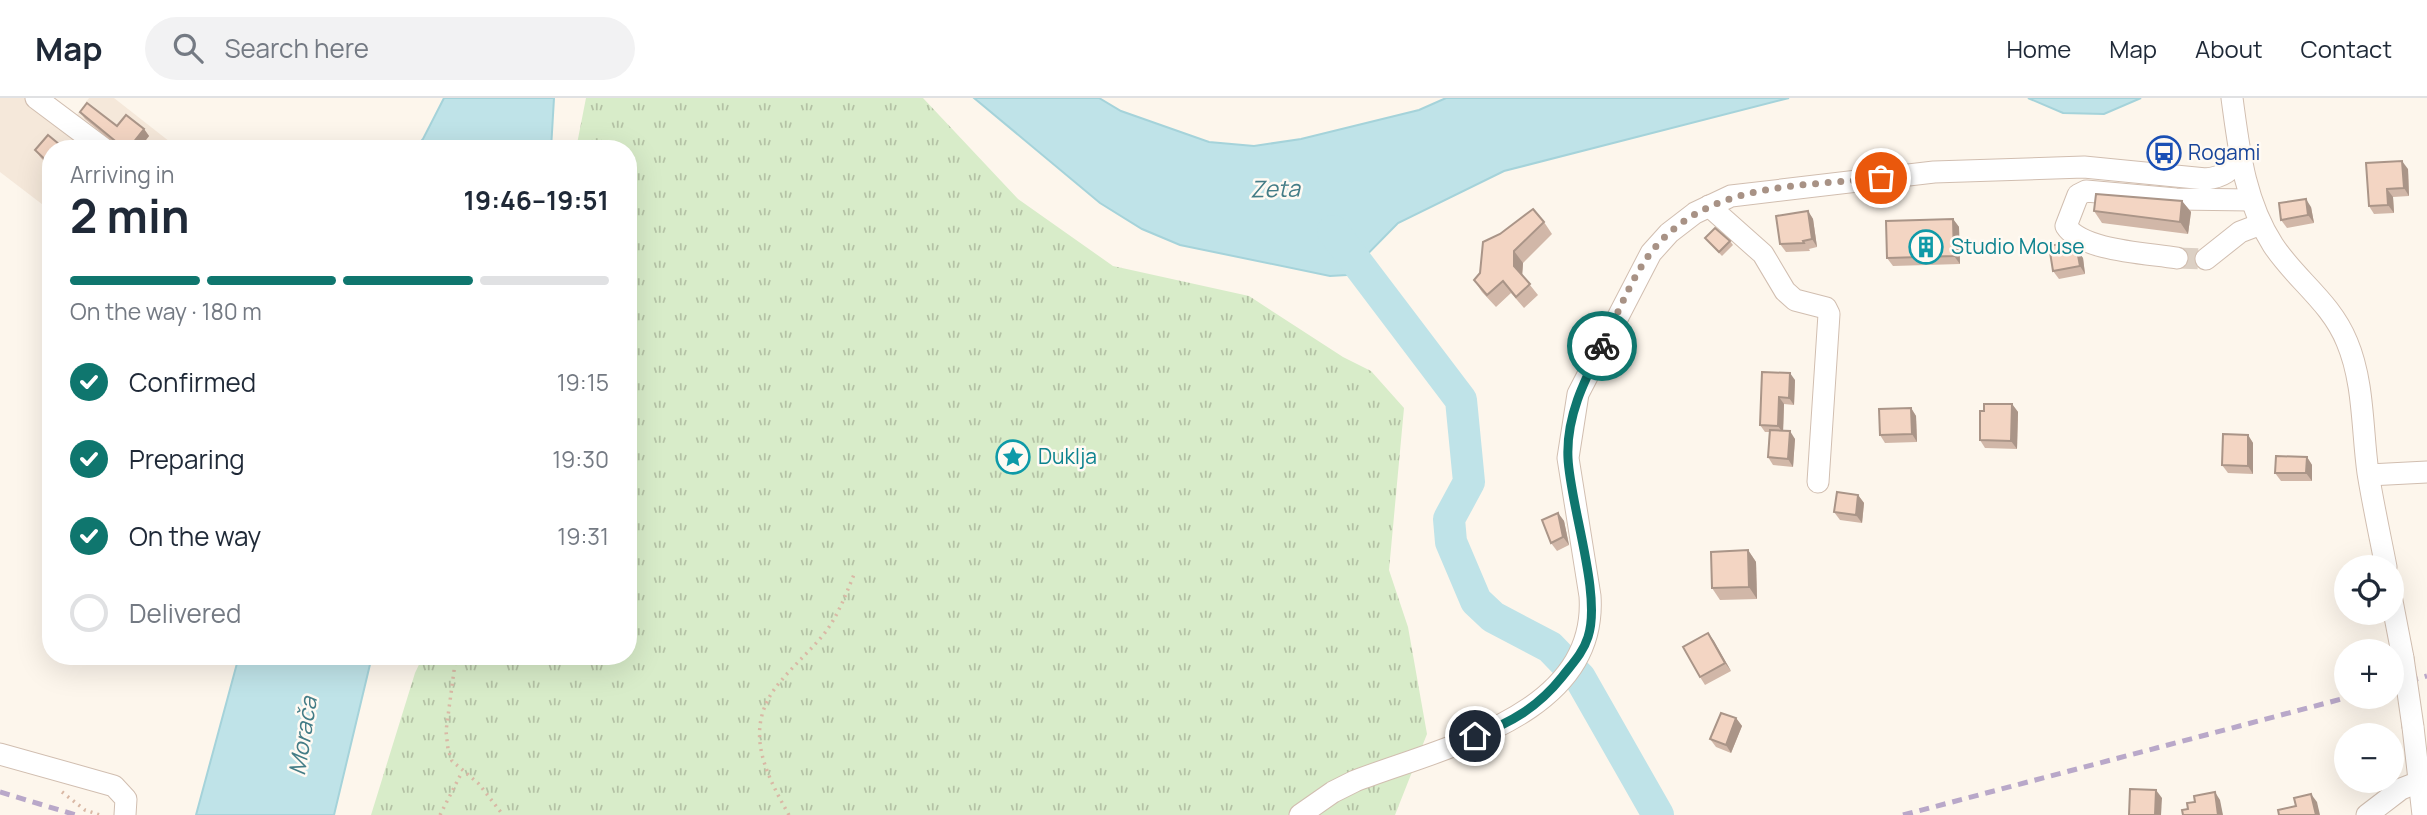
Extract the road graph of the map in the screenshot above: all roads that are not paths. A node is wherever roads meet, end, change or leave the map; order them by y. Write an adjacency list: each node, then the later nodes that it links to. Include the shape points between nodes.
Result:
1 (36, 98): 3 (street)
2 (2232, 98): 4 (street)
3 (92, 140)
4 (2240, 157): 5 (street); 6 (street, via 2220,178 2084,167 1934,172 1731,196)
5 (2251, 200): 7 (street); 8 (street, via 2086,191 2078,195 2066,226 2075,237)
6 (1709, 206): 12 (street, via 1763,254 1785,291 1795,300 1826,307 1829,314); 18 (street, via 1695,212 1650,253 1578,394 1568,458 1592,618 1582,652 1524,714 1355,781)
7 (2261, 224): 9 (street, via 2240,233); 11 (street, via 2336,320 2347,342 2356,368)
8 (2177, 258)
9 (2206, 259)
10 (2427, 472): 11 (street)
11 (2369, 475): 13 (street)
12 (1818, 482)
13 (2384, 555)
14 (2397, 625): 16 (street, bridge)
15 (0, 754): 17 (street, via 114,786 126,799)
16 (2419, 782): 19 (street, via 2401,789); 20 (street)
17 (125, 815)
18 (1300, 815)
19 (2367, 815)
20 (2423, 815)

